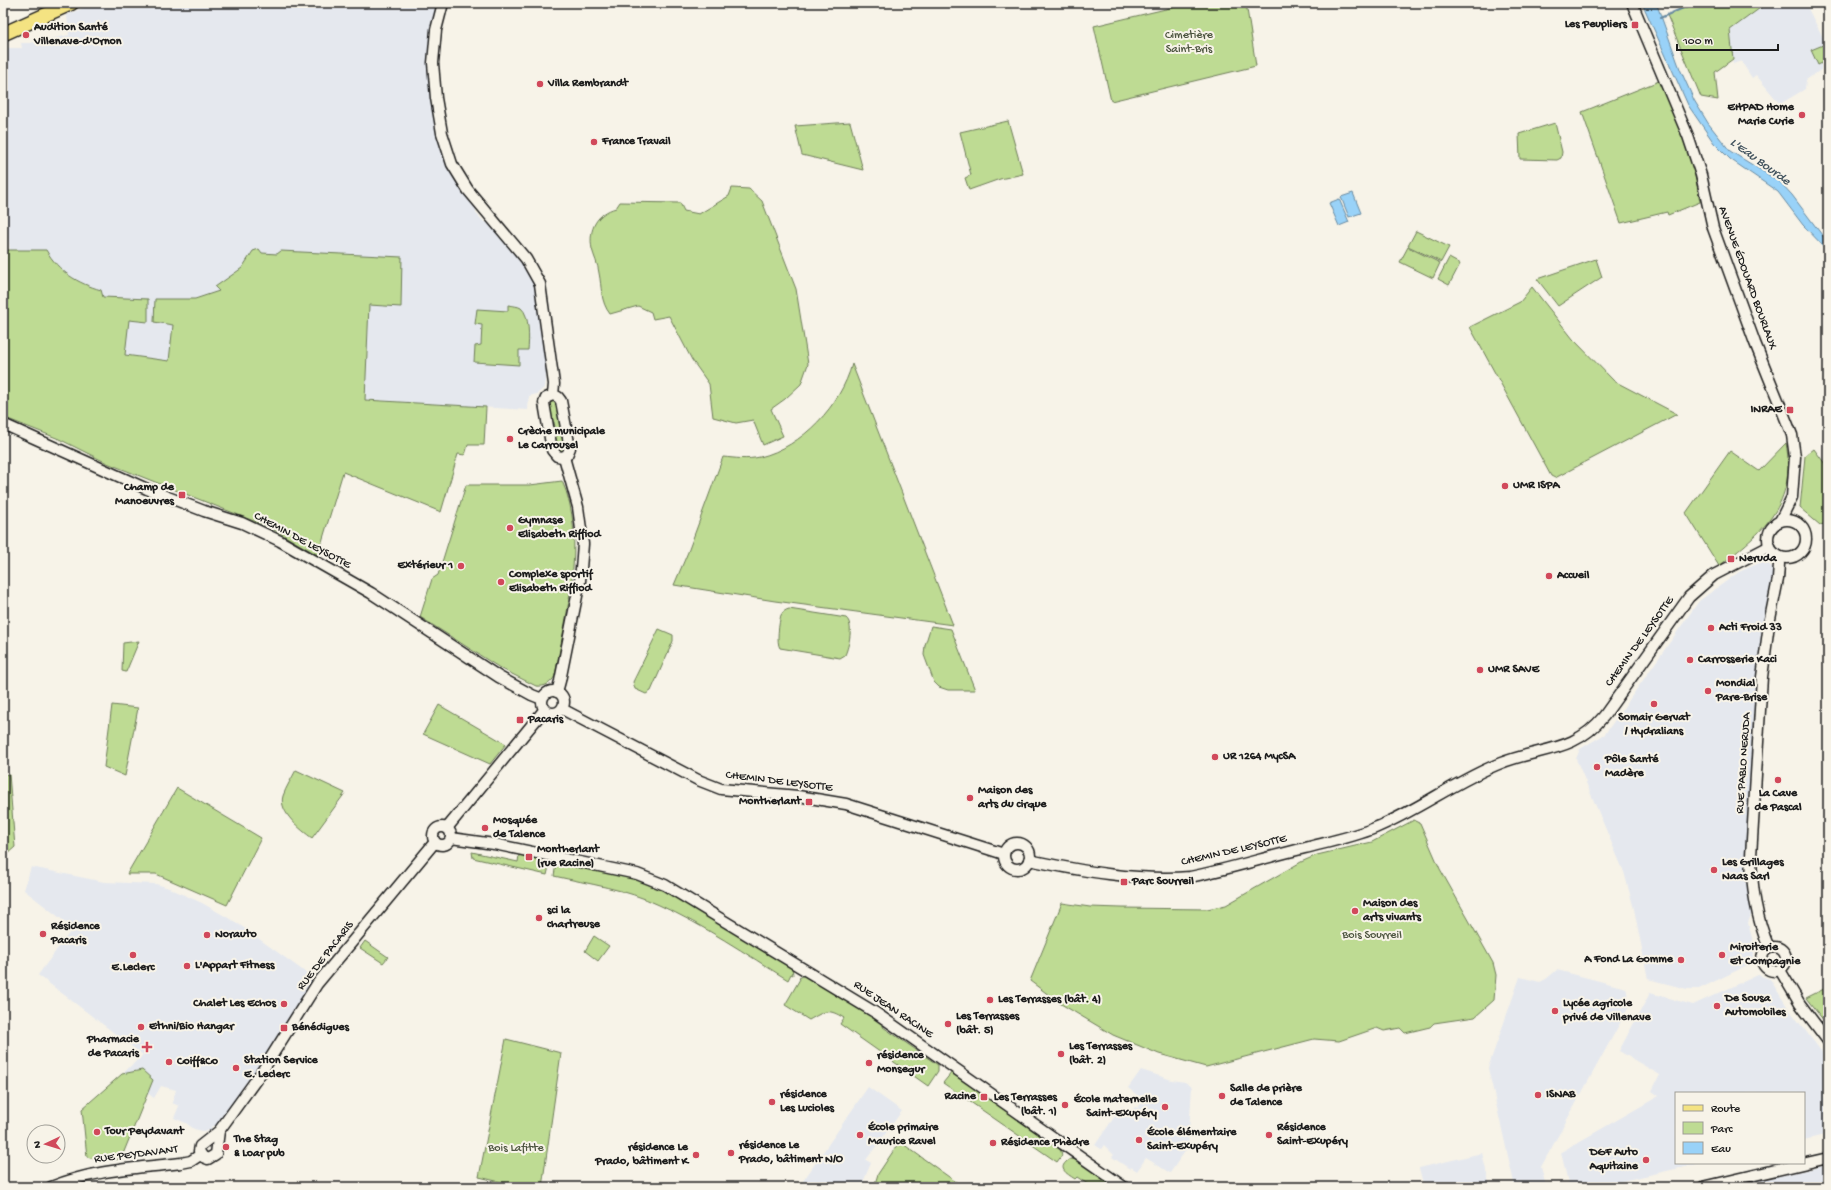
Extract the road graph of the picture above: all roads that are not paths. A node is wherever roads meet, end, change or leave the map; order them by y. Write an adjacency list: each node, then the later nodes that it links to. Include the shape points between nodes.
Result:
1 (72, 3): 4 (main road)
2 (443, 3): 5 (street, via 436,30 434,63 442,133 452,164 468,190 526,259 540,284)
3 (1632, 3): 8 (street, AVENUE ÉDOUARD BOURLAUX, via 1682,121 1701,176 1713,228 1755,343 1790,426 1795,457)
4 (3, 34)
5 (554, 395): 7 (street, via 561,401 570,443 570,450); 7 (street, via 546,398 544,403 553,452 557,456)
6 (6, 427): 16 (street, CHEMIN DE LEYSOTTE, via 67,451 154,491 242,523 273,538 371,593 499,677)
7 (564, 456): 15 (street, via 578,507 583,544 580,581)
8 (1792, 497): 9 (street, AVENUE ÉDOUARD BOURLAUX); 10 (street, AVENUE ÉDOUARD BOURLAUX)
9 (1780, 521): 10 (street, via 1793,521); 11 (street, via 1771,530 1768,541)
10 (1798, 524): 13 (street, via 1806,534 1806,544 1801,553)
11 (1770, 546): 12 (street); 22 (street, CHEMIN DE LEYSOTTE, via 1714,575 1689,597 1604,716 1589,732 1567,744 1503,766 1452,793 1368,830 1190,877 1106,873)
12 (1777, 555): 13 (street); 14 (street, RUE PABLO NERUDA)
13 (1792, 558): 14 (street, RUE PABLO NERUDA)
14 (1778, 579): 23 (street, RUE PABLO NERUDA, via 1762,677 1751,856 1751,884 1760,927)
15 (557, 692): 16 (street, via 550,691); 18 (street, via 564,700)
16 (542, 699): 17 (street)
17 (545, 709): 18 (street, via 555,713); 19 (street)
18 (562, 709): 21 (street, CHEMIN DE LEYSOTTE, via 715,787 846,804)
19 (449, 833): 20 (street, via 446,844 440,845); 20 (street, via 442,827 436,829 433,834); 34 (street, RUE JEAN RACINE, via 636,874 677,891 857,1001)
20 (436, 842): 26 (street, RUE DE PACARIS, via 317,984 278,1049)
21 (1004, 854): 22 (street, via 1005,862 1014,869 1022,868); 22 (street, via 1008,846 1016,843 1024,846 1029,852)
22 (1029, 860)
23 (1769, 948): 24 (street, via 1776,947 1785,954 1785,964); 24 (street, via 1762,954 1762,965 1772,972)
24 (1780, 970): 25 (street, via 1800,1004)
25 (1828, 1041)
26 (219, 1131): 27 (street, RUE DE PACARIS); 28 (street, RUE DE PACARIS)
27 (205, 1142): 28 (street, via 213,1143); 29 (street, via 200,1146)
28 (216, 1149): 29 (street, via 216,1154 211,1158 205,1159)
29 (200, 1155): 33 (street, RUE PEYDAVANT, via 181,1163 88,1174)
30 (1828, 1158): 31 (street)
31 (1805, 1163)
32 (1802, 1164): 35 (street)
33 (51, 1187)
34 (1124, 1187)
35 (1702, 1187)

